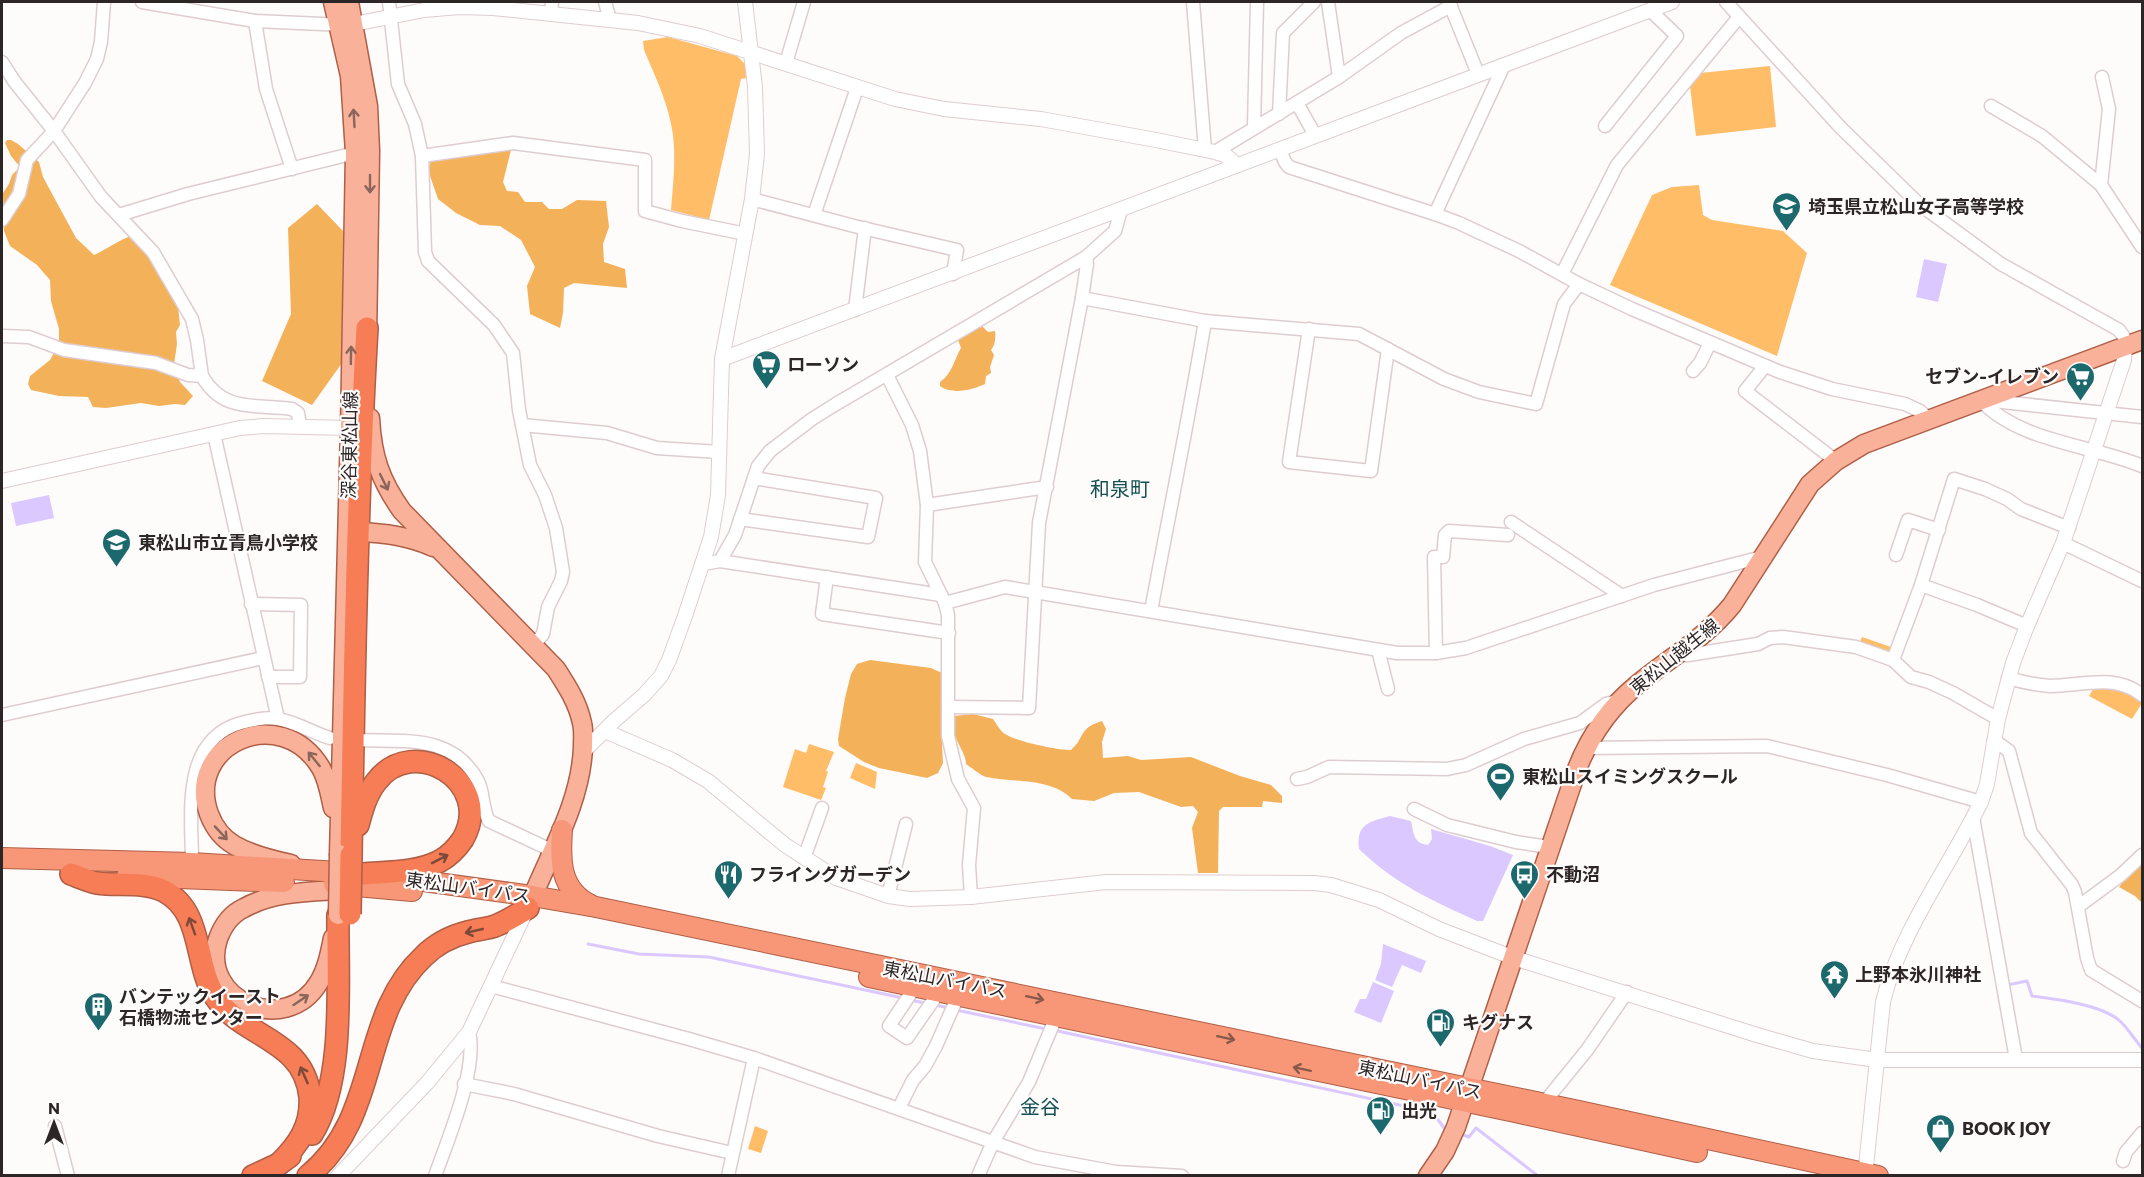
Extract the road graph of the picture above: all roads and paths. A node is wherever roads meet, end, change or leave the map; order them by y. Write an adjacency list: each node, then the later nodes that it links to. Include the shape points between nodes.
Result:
1 (104, 2): 36 (street, via 97,59)
2 (142, 2): 21 (street)
3 (333, 2): 22 (main road, 深谷東松山線)
4 (349, 2): 22 (main road, 深谷東松山線)
5 (388, 2): 18 (street)
6 (605, 2): 20 (street)
7 (745, 2): 23 (street)
8 (804, 2): 25 (street)
9 (1193, 2): 39 (street)
10 (1257, 2): 35 (street)
11 (1314, 2): 33 (street, via 1282,33)
12 (1328, 2): 28 (street)
13 (1672, 2): 17 (street)
14 (1726, 2): 19 (street)
15 (1450, 4): 27 (street); 28 (street)
16 (552, 8): 18 (street, via 459,7); 20 (street)
17 (1650, 10): 26 (street); 34 (street, via 1677,36)
18 (390, 16): 22 (street); 41 (street, via 398,84 415,124)
19 (1739, 16): 56 (street, via 1617,165); 66 (street, via 1841,128 1918,204 2001,264 2119,330)
20 (610, 20): 23 (street, via 682,31)
21 (255, 21): 22 (street); 43 (street, via 266,89)
22 (347, 25): 40 (main road, 深谷東松山線, one-way to 22); 61 (main road, 深谷東松山線, one-way to 61, via 368,106)
23 (751, 52): 25 (street); 45 (street, via 757,137)
24 (2, 62): 36 (street)
25 (786, 63): 30 (street)
26 (1504, 65): 27 (street); 47 (street)
27 (1478, 74): 37 (street)
28 (1339, 76): 31 (street)
29 (2102, 77): 44 (street, via 2109,109)
30 (857, 88): 39 (street, via 928,106 1041,119); 49 (street)
31 (1297, 103): 33 (street); 37 (street)
32 (1991, 106): 44 (street, via 2042,136)
33 (1278, 114): 35 (street)
34 (1605, 126)
35 (1254, 128): 39 (street)
36 (54, 131): 48 (street, via 101,197); 50 (street, via 27,160 19,194)
37 (1315, 135): 38 (street)
38 (1280, 150): 42 (street); 47 (street, via 1289,167)
39 (1210, 151): 42 (street, via 1225,155)
40 (355, 153): 43 (street); 79 (main road, 深谷東松山線, one-way to 40)
41 (422, 156): 52 (street, via 513,143 645,160 645,211); 77 (street, via 428,261 494,325 513,353)
42 (1238, 165): 46 (street)
43 (292, 169): 48 (street)
44 (2101, 184): 53 (street)
45 (752, 199): 49 (street); 52 (street)
46 (1121, 210): 54 (street, via 1115,231); 55 (street)
47 (1435, 213): 56 (street)
48 (119, 215): 72 (street, via 153,252 189,314)
49 (814, 215): 51 (street)
50 (2, 220)
51 (865, 228): 55 (street, via 957,250); 59 (street)
52 (746, 234): 68 (street)
53 (2142, 247)
54 (1086, 257): 58 (street); 71 (street)
55 (953, 274): 59 (street)
56 (1562, 274): 57 (street)
57 (1580, 284): 65 (street); 67 (street, via 1564,304 1536,404 1479,392 1444,379)
58 (1082, 298): 60 (street); 87 (street)
59 (855, 310): 68 (street)
60 (1205, 321): 62 (street); 108 (street)
61 (367, 328): 93 (highway); 96 (main road, 深谷東松山線, one-way to 96, via 370,426 379,473 402,511)
62 (1310, 329): 67 (street, via 1359,334); 67 (street, via 1289,462 1371,471)
63 (2, 336): 72 (street, via 29,337 64,350 156,363)
64 (2142, 340): 66 (main road, 東松山越生線)
65 (1710, 343): 69 (street); 70 (street)
66 (2125, 347): 73 (main road, 東松山越生線); 74 (street)
67 (1388, 349)
68 (722, 359): 82 (street)
69 (1765, 366): 76 (street, via 1832,389 1905,404); 83 (street, via 1744,391)
70 (1693, 371)
71 (887, 375): 85 (street, via 784,440 758,466); 88 (street, via 917,438)
72 (202, 376): 78 (street, via 210,390 225,401 292,409 298,413)
73 (1979, 399): 74 (street); 76 (main road, 東松山越生線); 81 (street, via 1990,410 2027,431)
74 (2106, 415): 75 (street); 81 (street)
75 (2142, 417)
76 (1929, 419): 83 (main road, 東松山越生線, via 1864,444)
77 (522, 425): 82 (street, via 617,434 657,448); 111 (street, via 530,465 556,528 563,572 548,608 543,634)
78 (300, 426): 79 (street); 80 (street, via 240,428)
79 (350, 428): 141 (main road, 深谷東松山線)
80 (214, 434): 86 (street); 107 (street)
81 (2095, 451): 84 (street); 91 (street)
82 (719, 452): 100 (street, via 715,518)
83 (1836, 461): 98 (main road, 東松山越生線, via 1810,484)
84 (2142, 466)
85 (754, 478): 89 (street); 89 (street, via 876,498 868,537)
86 (2, 481)
87 (1047, 487): 88 (street); 104 (street, via 1039,523)
88 (927, 504): 106 (street, via 925,562)
89 (740, 519): 99 (street)
90 (1511, 522): 105 (street)
91 (2069, 528): 92 (street, via 1954,479); 95 (street)
92 (1940, 530): 97 (street, via 1908,520); 103 (street)
93 (358, 532): 96 (main road, 深谷東松山線, via 415,539); 141 (highway)
94 (1508, 535): 113 (street, via 1449,531 1445,535 1443,557 1434,557)
95 (2063, 543): 102 (street); 109 (street)
96 (442, 552): 111 (main road, 深谷東松山線)
97 (1896, 555)
98 (1762, 557): 105 (street); 114 (main road, 東松山越生線, via 1718,622)
99 (720, 561): 100 (street); 101 (street)
100 (704, 564): 126 (street, via 661,676)
101 (827, 578): 106 (street); 110 (street, via 822,614)
102 (2142, 581)
103 (1921, 585): 109 (street); 116 (street)
104 (1036, 592): 106 (street, via 1000,587); 108 (street); 122 (street, via 1029,708)
105 (1622, 596): 113 (street, via 1466,648)
106 (943, 599): 110 (street)
107 (251, 604): 115 (street); 117 (street, via 301,605 300,677)
108 (1151, 611): 112 (street)
109 (2027, 626): 118 (street)
110 (949, 633): 122 (street)
111 (534, 645): 131 (main road, 深谷東松山線, via 556,669 577,707 583,726)
112 (1378, 650): 113 (street); 119 (street)
113 (1436, 653)
114 (1678, 655): 116 (street, via 1783,637 1856,647); 121 (main road, 東松山越生線)
115 (263, 657): 117 (street); 123 (street)
116 (1893, 660): 125 (street, via 1911,677 1937,685)
117 (268, 677): 124 (street)
118 (2008, 678): 120 (street, via 2049,686 2113,682); 125 (street)
119 (1388, 689)
120 (2142, 695)
121 (1620, 700): 130 (main road, 東松山越生線); 132 (street, via 1606,704 1580,723 1524,739 1447,770 1329,767)
122 (949, 706): 151 (street, via 948,736 955,771 974,808 969,865)
123 (2, 715)
124 (278, 719): 127 (street); 145 (street, via 236,724 223,731 202,753 193,782)
125 (1998, 719): 128 (street)
126 (605, 731): 131 (street); 144 (street, via 672,760 708,781)
127 (330, 738)
128 (1994, 740): 133 (street); 153 (street, via 2009,751 2031,833 2072,885)
129 (360, 741): 140 (street, via 431,744 449,750 469,767 477,780 489,821)
130 (1586, 748): 133 (street, via 1767,746); 139 (main road, 東松山越生線)
131 (582, 753): 138 (main road, 深谷東松山線, via 578,783)
132 (1297, 780)
133 (1981, 802): 136 (street)
134 (822, 808): 144 (street)
135 (1414, 809): 139 (street, via 1448,825)
136 (1973, 817): 165 (street); 166 (street, via 1892,970 1883,1002)
137 (906, 824): 150 (street)
138 (562, 830): 140 (main road, 深谷東松山線); 154 (highway, via 560,856 565,879 574,894)
139 (1549, 847): 156 (main road, 東松山越生線)
140 (553, 850): 152 (main road, 深谷東松山線)
141 (345, 855): 146 (main road, one-way to 146, via 323,771 303,747 274,734 257,734 228,746 209,772 205,789 212,822 235,846); 149 (highway, one-way to 141, via 425,866 451,854 467,831 470,816 469,801 455,777 432,764 417,762 388,770 368,794); 155 (highway, bridge)
142 (2142, 855): 153 (street)
143 (2, 858): 145 (highway, 東松山バイパス)
144 (804, 858): 150 (street, via 836,878)
145 (192, 864): 146 (highway, 東松山バイパス)
146 (310, 870): 149 (highway, 東松山バイパス)
147 (2, 871): 148 (highway, 東松山バイパス)
148 (71, 874): 149 (highway, 東松山バイパス); 177 (highway, one-way to 148, via 309,1117 309,1087 294,1058 216,998 203,971 192,924 176,900 150,886 95,883)
149 (369, 880): 152 (highway, 東松山バイパス, via 414,879); 155 (main road, one-way to 155, via 294,893 242,909 221,930 216,958 218,973 235,997 249,1005 282,1009 296,1004 318,983)
150 (888, 896): 151 (street)
151 (971, 897): 156 (street, via 1106,882 1314,883 1379,900 1438,929)
152 (530, 902): 154 (highway, 東松山バイパス); 157 (street); 158 (highway, 東松山バイパス); 181 (highway, one-way to 181, via 494,926 445,941 412,968 388,1006 350,1124 325,1161)
153 (2079, 906): 161 (street, via 2091,970)
154 (596, 907): 169 (highway, 東松山バイパス, one-way to 169)
155 (344, 915): 177 (highway, via 348,1031 342,1091 322,1144)
156 (1514, 958): 159 (street); 169 (main road, 東松山越生線)
157 (491, 986): 163 (street); 164 (street)
158 (915, 987): 160 (highway, 東松山バイパス); 160 (street, via 889,1026 907,1038)
159 (1627, 992): 166 (street, via 1814,1051); 170 (street)
160 (948, 994): 162 (highway, 東松山バイパス); 171 (street, via 936,1046)
161 (2142, 1001)
162 (1056, 1017): 169 (highway, 東松山バイパス, one-way to 162); 174 (street, via 1029,1082)
163 (468, 1032): 168 (street, via 471,1049); 182 (street, via 427,1083)
164 (754, 1058): 171 (street); 175 (street)
165 (2016, 1059): 166 (street); 167 (street)
166 (1877, 1060): 178 (street)
167 (2142, 1060)
168 (464, 1084): 175 (street); 183 (street, via 454,1126)
169 (1467, 1096): 170 (highway, 東松山バイパス); 187 (main road, 東松山越生線, via 1445,1150); 188 (highway, 東松山バイパス)
170 (1543, 1104): 178 (highway, 東松山バイパス)
171 (898, 1108): 174 (street)
172 (55, 1126): 179 (street)
173 (2142, 1133): 176 (street)
174 (993, 1142): 185 (street); 186 (street, via 1071,1165)
175 (732, 1153): 184 (street)
176 (2123, 1161)
177 (287, 1170): 180 (highway)
178 (1870, 1175)
179 (68, 1176)
180 (254, 1176)
181 (308, 1176)
182 (338, 1176)
183 (435, 1176)
184 (728, 1176)
185 (978, 1176)
186 (1182, 1176)
187 (1428, 1176)
188 (1811, 1176)

